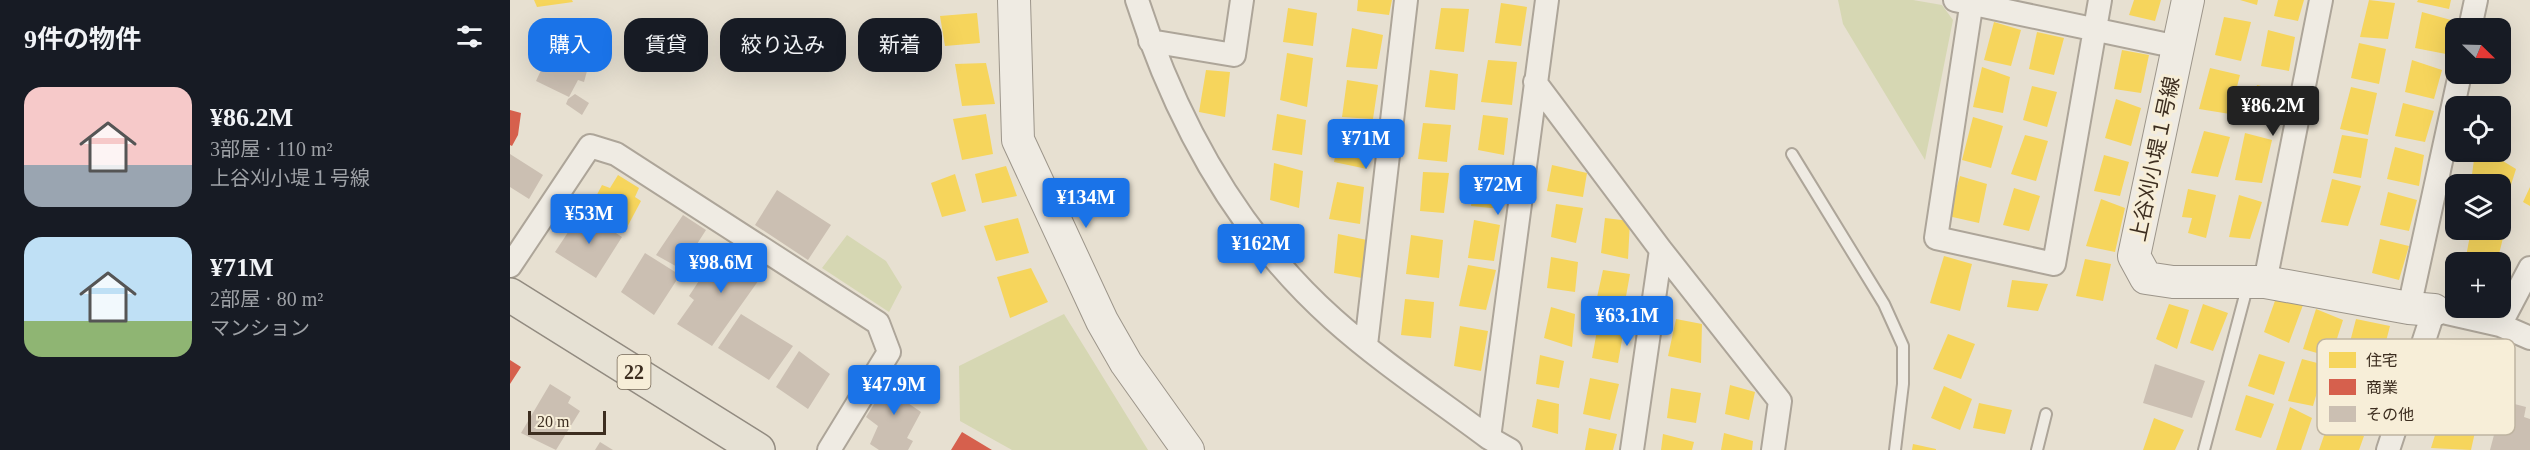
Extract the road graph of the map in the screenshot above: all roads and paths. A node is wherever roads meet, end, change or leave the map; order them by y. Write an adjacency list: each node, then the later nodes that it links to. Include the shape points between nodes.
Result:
1 (1014, 0): 33 (street, via 1018,140 1102,321 1126,363)
2 (1137, 0): 13 (street)
3 (1242, 0): 13 (street, via 1234,55)
4 (1406, 0): 27 (street)
5 (1547, 0): 15 (street)
6 (2100, 0): 12 (street)
7 (2188, 0): 14 (street, 上谷刈小堤１号線)
8 (2321, 0): 21 (street)
9 (2476, 0): 11 (street)
10 (1966, 1): 12 (street); 12 (street, via 1936,238 2054,264)
11 (2472, 18)
12 (2095, 28): 14 (street)
13 (1150, 40): 27 (street, via 1208,167 1252,234 1283,271)
14 (2178, 46): 21 (street, 上谷刈小堤１号線, via 2134,256 2146,278 2173,282)
15 (1535, 82): 18 (street); 30 (street)
16 (2458, 84): 23 (street)
17 (1792, 154): 37 (lane, via 1884,304 1903,346 1904,384)
18 (1661, 250): 35 (street); 36 (street, via 1780,401)
19 (510, 266): 32 (street, via 590,146 616,154 878,323 889,352)
20 (2530, 268): 24 (street)
21 (2257, 281): 23 (street, 上谷刈小堤１号線); 39 (lane)
22 (510, 294): 31 (main road, 22)
23 (2421, 309): 24 (street); 26 (street)
24 (2500, 325): 25 (street)
25 (2530, 338)
26 (2414, 339)
27 (1366, 345): 30 (street)
28 (2046, 414): 38 (lane)
29 (2392, 435): 40 (street)
30 (1489, 438): 34 (street)
31 (758, 450)
32 (829, 450)
33 (1188, 450)
34 (1510, 450)
35 (1632, 450)
36 (1773, 450)
37 (1895, 450)
38 (2037, 450)
39 (2204, 450)
40 (2388, 450)

